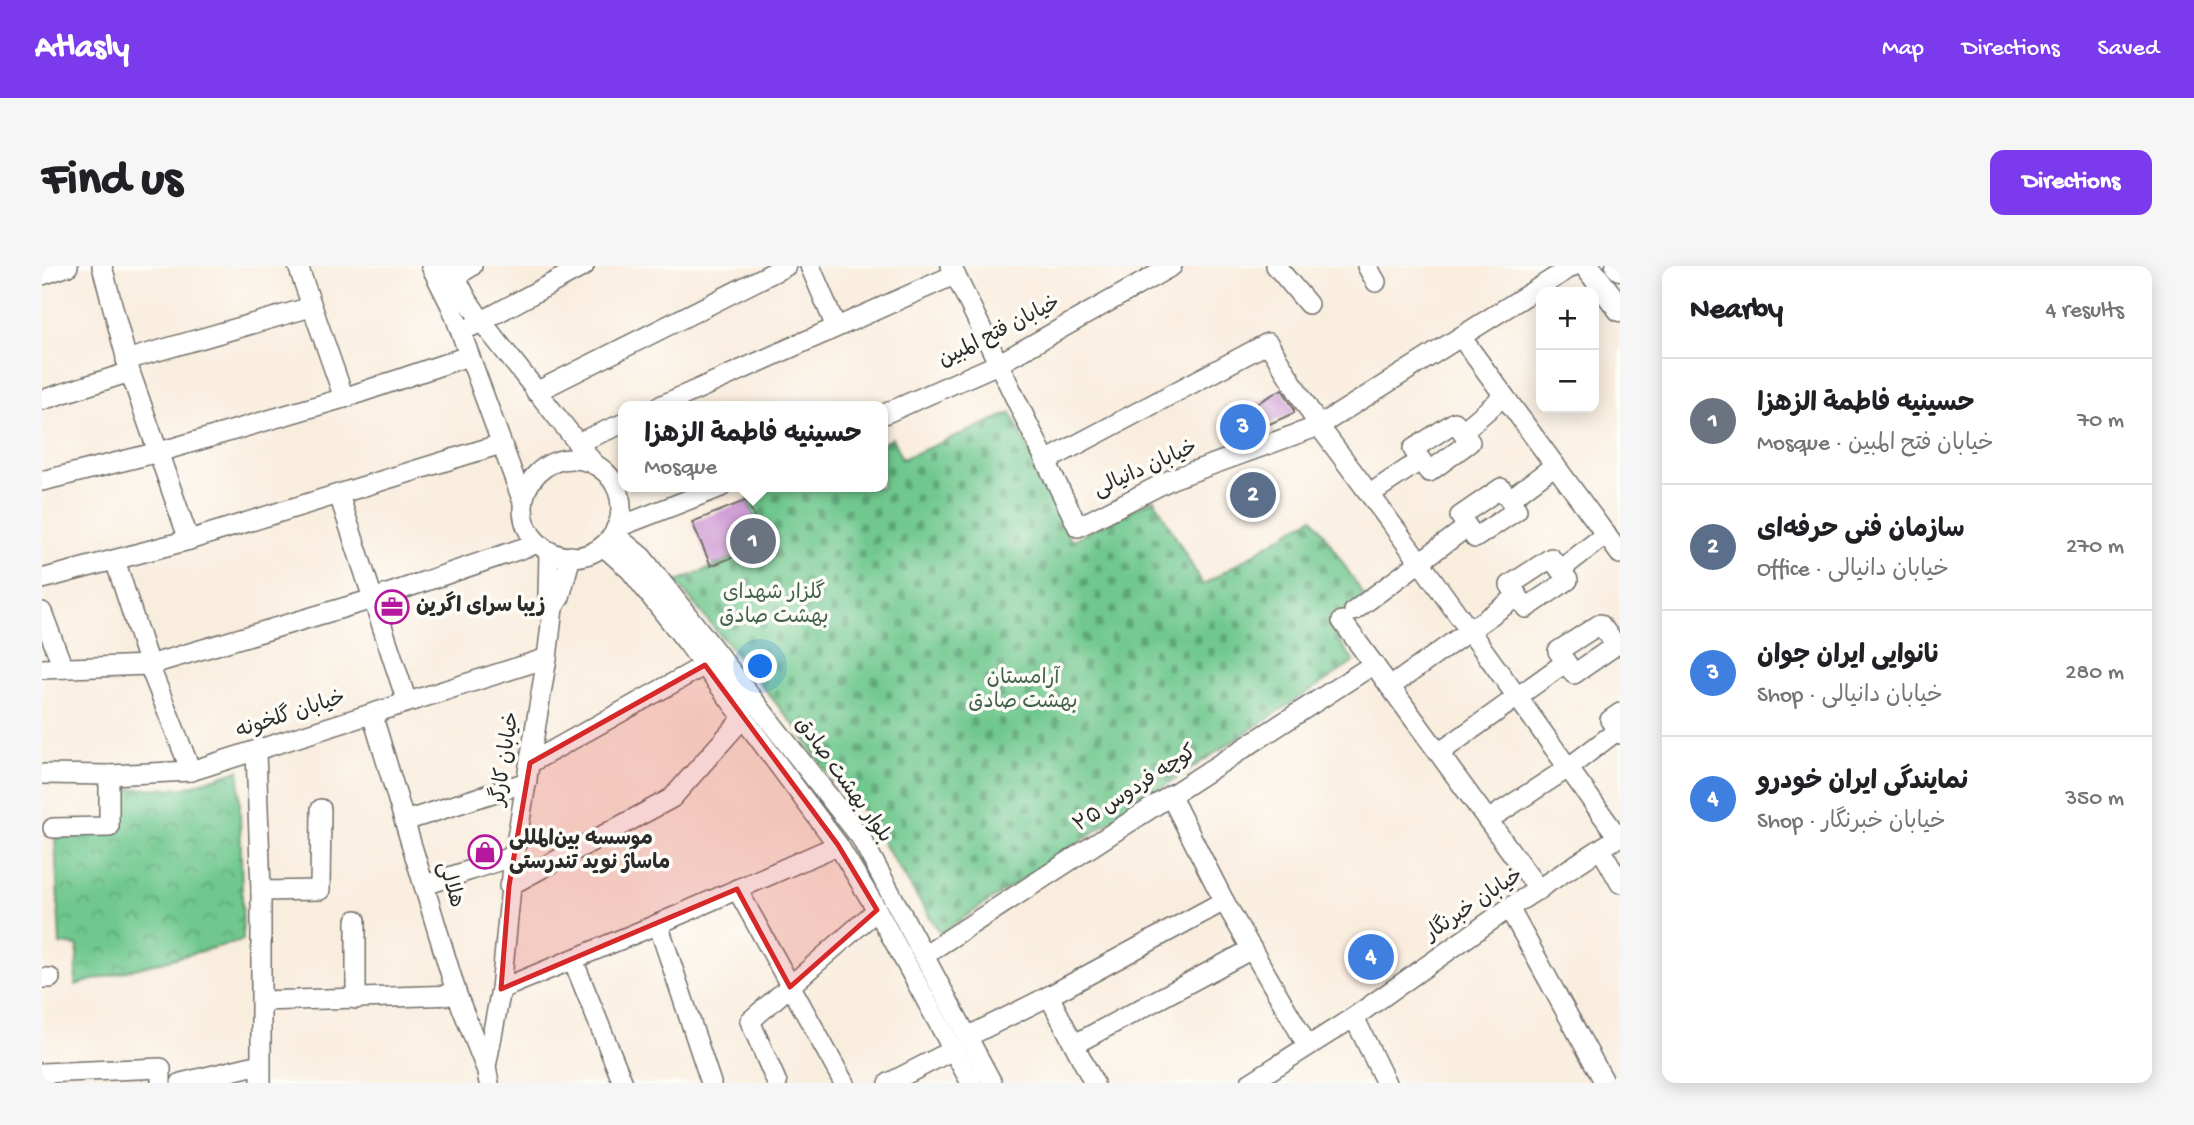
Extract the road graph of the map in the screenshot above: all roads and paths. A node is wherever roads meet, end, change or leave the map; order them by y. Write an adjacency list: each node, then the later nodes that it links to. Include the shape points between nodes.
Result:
1 (68, 266): 15 (street)
2 (102, 266): 25 (street)
3 (298, 266): 17 (street)
4 (431, 266): 21 (street)
5 (472, 266): 13 (street)
6 (584, 266): 19 (street)
7 (786, 266): 26 (street)
8 (810, 266): 20 (street)
9 (1172, 266): 24 (street, خیابان فتح المبین)
10 (1276, 266): 16 (street)
11 (1573, 266): 22 (street, خیابان دانیالی)
12 (1587, 266): 18 (main road)
13 (453, 271): 19 (street)
14 (953, 271): 20 (street); 24 (street, خیابان دانیالی)
15 (42, 275)
16 (1308, 304)
17 (312, 307): 25 (street); 28 (street)
18 (1620, 309)
19 (482, 321): 21 (street); 26 (street)
20 (836, 327): 30 (street)
21 (460, 331): 23 (street)
22 (1461, 337): 27 (street); 33 (street, خیابان دانیالی)
23 (468, 356): 28 (street); 36 (street)
24 (998, 363): 31 (street, خیابان فتح المبین); 39 (street, خیابان دانیالی)
25 (128, 366): 29 (street); 37 (street)
26 (536, 392): 35 (street)
27 (1504, 396): 34 (street); 41 (street)
28 (344, 398): 37 (street)
29 (42, 400)
30 (671, 401)
31 (888, 413)
32 (618, 426): 35 (street)
33 (1319, 426): 39 (street, خیابان دانیالی, via 1172,480 1078,527); 39 (street, via 1268,343); 44 (street)
34 (1462, 431): 38 (street, via 1455,422 1413,449); 38 (street, via 1470,442 1429,471)
35 (578, 443): 40 (street)
36 (501, 444): 45 (street); 47 (street)
37 (159, 452): 42 (street); 51 (street)
38 (1421, 460): 44 (street)
39 (1046, 461)
40 (596, 465): 47 (street, via 581,460 550,464 537,474); 50 (street, via 617,488 621,504 620,520)
41 (1555, 465): 46 (street); 49 (street)
42 (42, 481)
43 (711, 492): 50 (street)
44 (1370, 494): 56 (street)
45 (339, 495): 51 (street); 60 (street)
46 (1510, 499): 48 (street, via 1501,488 1460,516); 48 (street, via 1517,510 1475,538)
47 (523, 502): 52 (street, via 530,533)
48 (1467, 527): 56 (street)
49 (1606, 534): 53 (street); 57 (street)
50 (611, 536): 54 (street, via 591,554); 69 (street, بلوار بهشت صادق, via 630,570); 106 (street, بلوار بهشت صادق, via 642,557 861,838)
51 (189, 540): 55 (street)
52 (543, 547): 54 (street); 60 (street); 61 (street, خیابان کارگر)
53 (1620, 554)
54 (571, 556): 61 (street, خیابان کارگر)
55 (115, 560): 58 (street); 68 (street)
56 (1420, 562): 63 (street); 67 (street, via 1348,616)
57 (1560, 570): 59 (street, via 1552,558 1510,586); 59 (street, via 1568,580 1526,608)
58 (42, 579)
59 (1518, 596): 63 (street)
60 (373, 598): 68 (street); 74 (street)
61 (553, 608): 65 (street, خیابان کارگر)
62 (42, 612): 70 (street)
63 (1468, 630): 72 (street); 73 (street)
64 (1614, 631): 66 (street, via 1600,624 1558,651); 66 (street, via 1616,645 1574,674)
65 (547, 658): 74 (street, خیابان گلخونه); 82 (street, خیابان کارگر)
66 (1566, 662): 73 (street)
67 (1374, 664): 72 (street); 85 (street, کوچه فردوس ۲۵)
68 (149, 665): 70 (street); 81 (street)
69 (705, 665): 76 (street, بلوار بهشت صادق); 82 (street)
70 (63, 668): 71 (street)
71 (42, 669)
72 (1390, 687): 79 (street)
73 (1518, 698): 79 (street); 80 (street)
74 (407, 702): 75 (street, خیابان گلخونه)
75 (372, 714): 78 (street, خیابان گلخونه); 88 (street, هلالی)
76 (743, 718): 91 (street, بلوار بهشت صادق); 96 (street, via 672,798)
77 (1619, 726): 80 (street)
78 (256, 752): 81 (street, خیابان گلخونه); 99 (street)
79 (1439, 753): 87 (street)
80 (1568, 768): 87 (street); 90 (street)
81 (191, 771): 84 (street, خیابان گلخونه)
82 (528, 773): 88 (street); 93 (street, خیابان کارگر)
83 (42, 774): 84 (street, خیابان گلخونه)
84 (110, 775): 89 (street, via 109,827)
85 (1170, 795): 100 (street); 106 (street, کوچه فردوس ۲۵)
86 (321, 808): 99 (street, via 320,890)
87 (1488, 820): 98 (street)
88 (405, 821): 95 (street, هلالی)
89 (53, 828)
90 (1619, 836): 92 (street, خیابان خبرنگار)
91 (838, 845): 97 (street); 102 (street, بلوار بهشت صادق)
92 (1601, 849): 94 (street); 98 (street, خیابان خبرنگار)
93 (514, 856): 95 (street); 96 (street, خیابان کارگر)
94 (1620, 883)
95 (425, 885): 110 (street, هلالی)
96 (509, 886): 109 (street, خیابان کارگر)
97 (737, 889): 104 (street); 108 (street)
98 (1539, 890): 101 (street, خیابان خبرنگار)
99 (261, 891): 113 (street)
100 (1224, 901): 105 (street); 111 (street)
101 (1508, 908): 114 (street, خیابان خبرنگار); 133 (street)
102 (877, 910): 108 (street); 115 (street, بلوار بهشت صادق)
103 (356, 920): 112 (street)
104 (658, 924): 107 (street); 124 (street)
105 (1252, 949): 116 (street); 117 (street)
106 (924, 955): 115 (street, بلوار بهشت صادق)
107 (573, 960): 109 (street); 123 (street)
108 (790, 987): 125 (street, via 750,1021); 126 (street)
109 (501, 989): 121 (street, خیابان کارگر)
110 (457, 995): 112 (street); 121 (street, هلالی)
111 (1049, 996): 115 (street); 116 (street)
112 (356, 999): 113 (street)
113 (261, 1001): 119 (street)
114 (1354, 1017): 117 (street, خیابان خبرنگار); 132 (street)
115 (960, 1044): 127 (street); 128 (street, بلوار بهشت صادق); 129 (street, بلوار بهشت صادق)
116 (1075, 1044): 130 (street)
117 (1307, 1045): 131 (street, خیابان خبرنگار)
118 (42, 1073): 120 (street)
119 (260, 1073): 122 (street)
120 (161, 1075)
121 (487, 1075)
122 (181, 1083)
123 (623, 1083)
124 (712, 1083)
125 (778, 1083)
126 (844, 1083)
127 (889, 1083)
128 (971, 1083)
129 (992, 1083)
130 (1094, 1083)
131 (1250, 1083)
132 (1386, 1083)
133 (1605, 1083)

